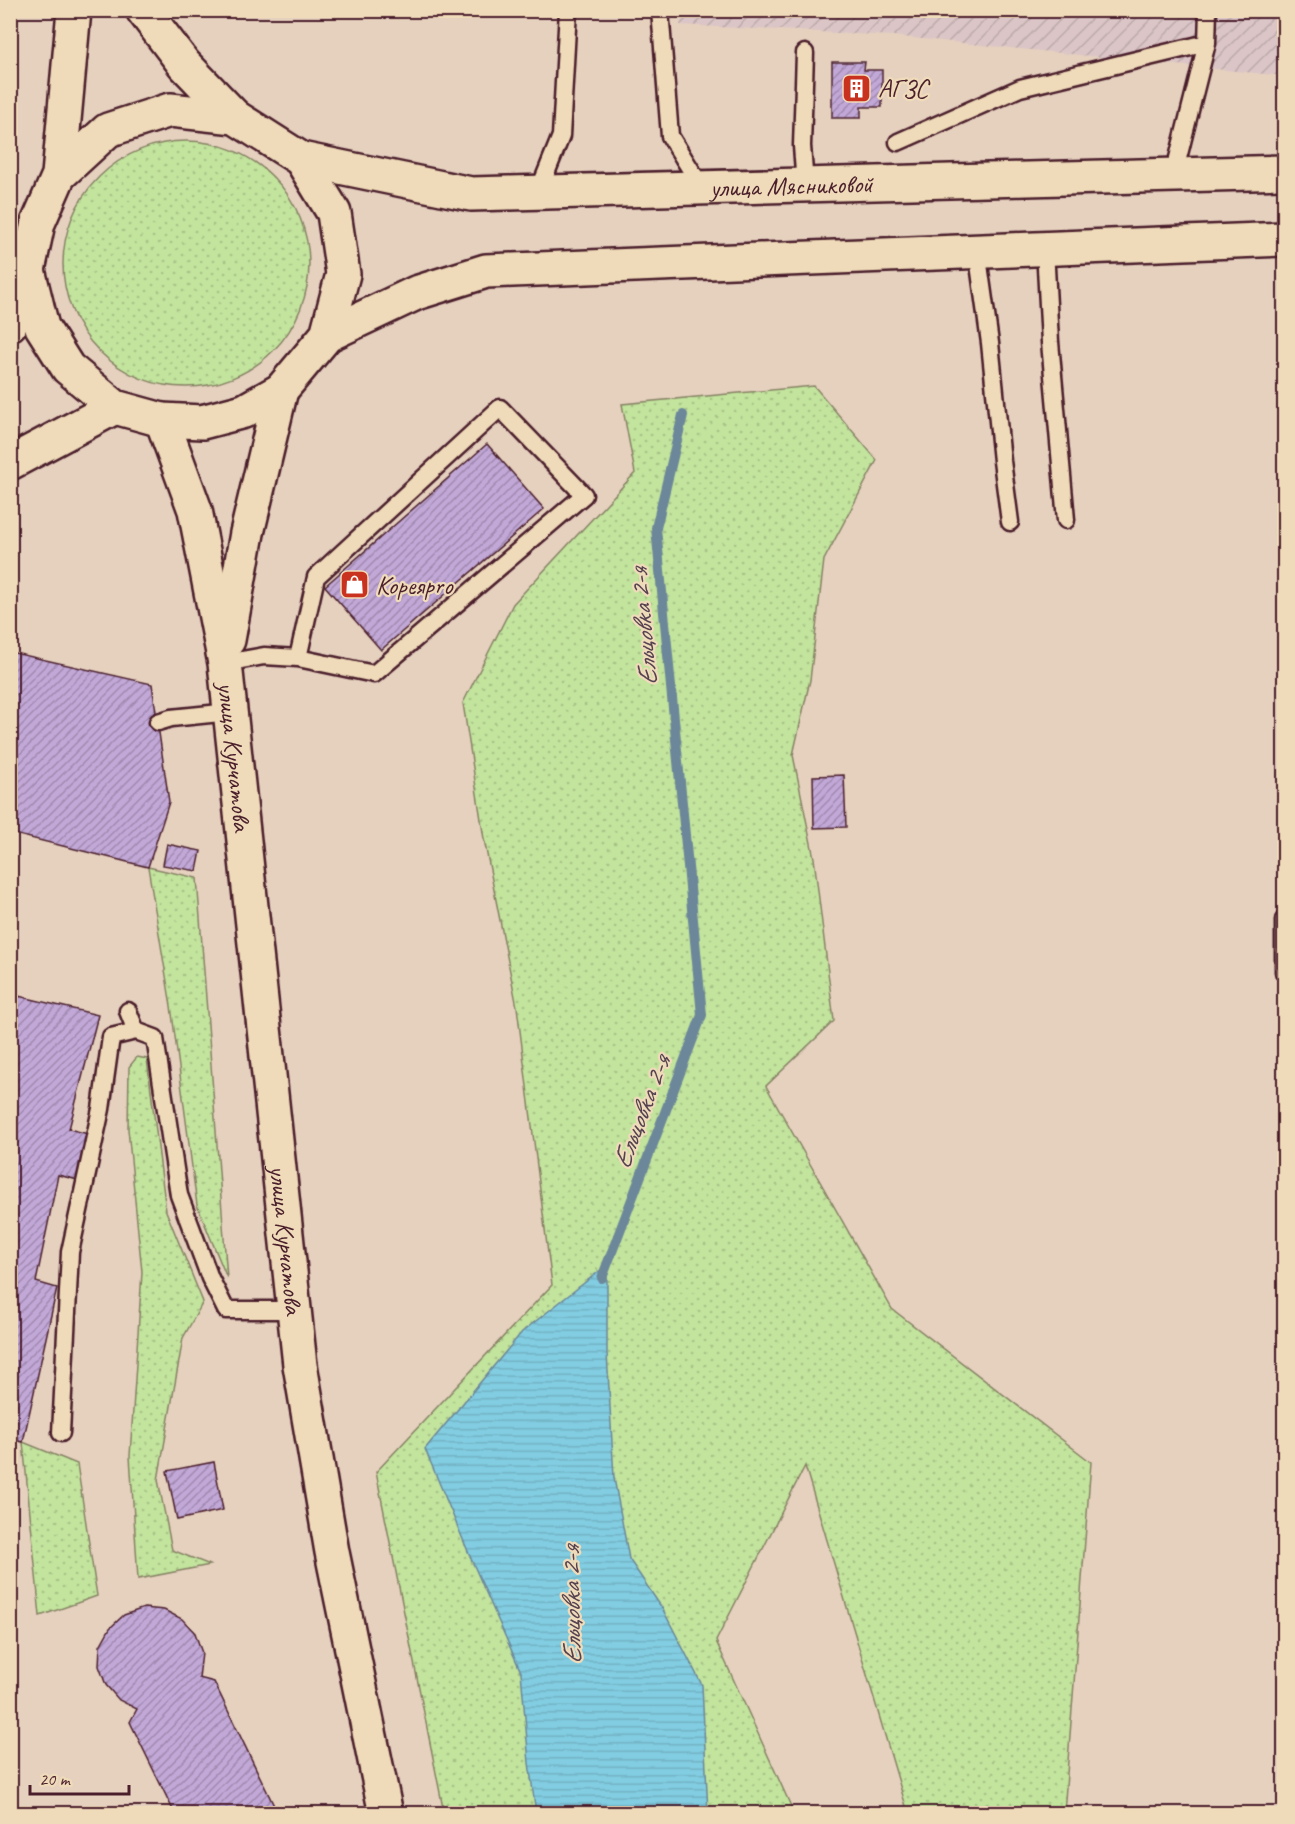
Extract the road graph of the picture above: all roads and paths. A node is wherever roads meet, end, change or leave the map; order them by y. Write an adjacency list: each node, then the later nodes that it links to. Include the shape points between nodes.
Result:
1 (74, 10): 13 (main road)
2 (143, 10): 8 (main road, via 184,64)
3 (568, 10): 16 (lane, via 561,136)
4 (660, 10): 15 (lane, via 670,136)
5 (1208, 10): 6 (lane)
6 (1207, 43): 9 (lane, via 1020,88); 12 (lane)
7 (805, 53): 14 (lane)
8 (235, 117): 10 (main road); 13 (main road, via 170,110 108,130)
9 (898, 142)
10 (302, 159): 16 (main road, улица Мясниковой, via 471,194); 22 (main road, via 334,213 343,274)
11 (1284, 172): 12 (main road, улица Мясниковой)
12 (1174, 174): 14 (main road, улица Мясниковой)
13 (59, 175): 20 (main road, via 38,224)
14 (805, 184): 15 (main road, улица Мясниковой)
15 (702, 188): 16 (main road, улица Мясниковой)
16 (538, 193)
17 (1284, 239): 18 (main road)
18 (1045, 249): 19 (main road); 27 (lane)
19 (977, 250): 22 (main road, via 486,271 416,293); 28 (lane)
20 (28, 270): 21 (main road); 24 (main road, via 42,327 68,368)
21 (10, 324)
22 (327, 335): 23 (main road)
23 (281, 390): 25 (main road, via 244,411 202,422); 30 (main road, via 247,533)
24 (115, 407): 25 (main road); 26 (main road)
25 (162, 420): 30 (main road, via 195,510)
26 (10, 463)
27 (1066, 520)
28 (1010, 522)
29 (298, 658): 29 (lane, via 316,577 501,408 584,495 374,674); 30 (lane, via 264,656)
30 (225, 663): 31 (main road, улица Курчатова)
31 (230, 712): 32 (lane, via 171,717); 37 (main road, улица Курчатова)
32 (158, 722)
33 (1284, 920): 34 (lane)
34 (1284, 972)
35 (128, 1011): 36 (lane)
36 (136, 1031): 37 (lane, via 155,1038 178,1195 226,1310); 38 (lane, via 111,1037 101,1109 70,1252)
37 (294, 1310): 39 (main road, улица Курчатова, via 332,1552)
38 (61, 1433)
39 (386, 1814)

